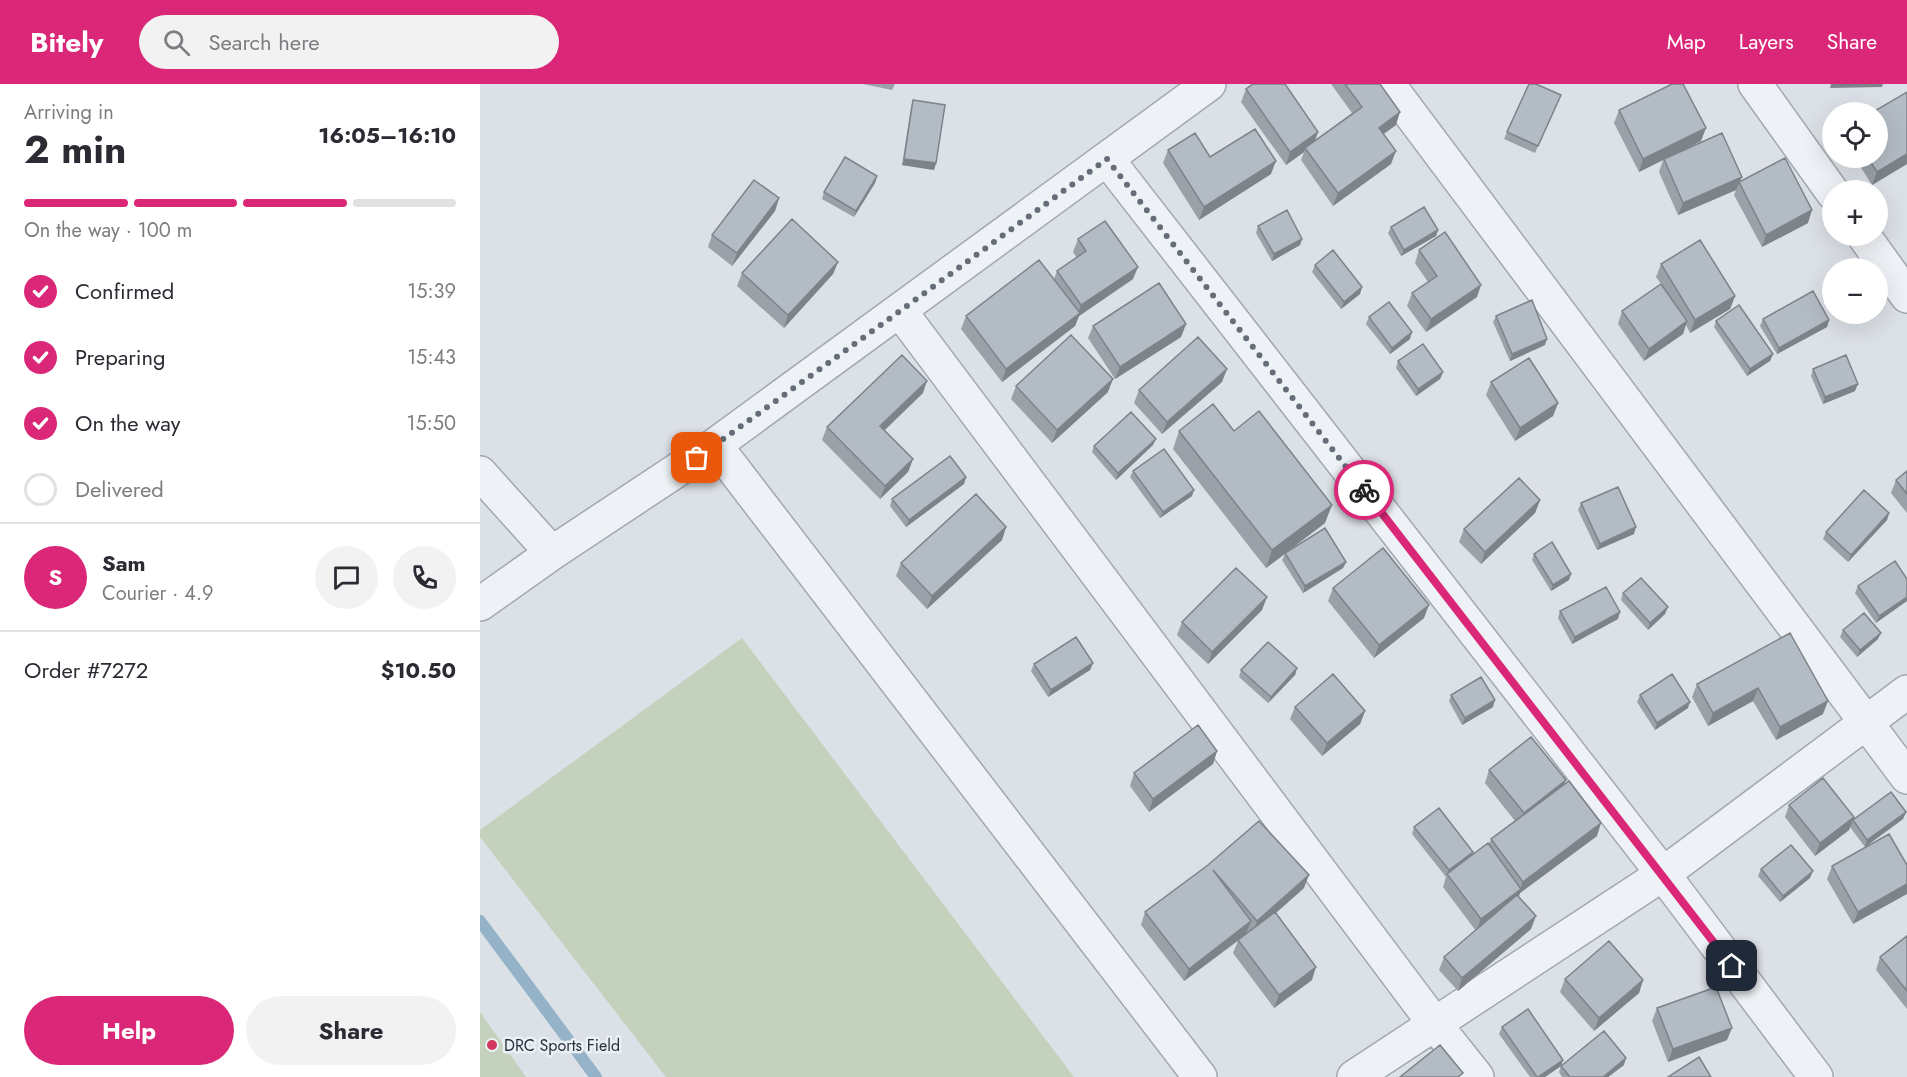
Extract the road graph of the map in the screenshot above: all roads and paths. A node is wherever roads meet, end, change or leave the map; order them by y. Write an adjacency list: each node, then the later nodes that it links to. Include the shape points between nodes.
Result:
1 (1209, 84): 4 (street)
2 (1388, 84): 14 (street)
3 (1755, 84): 5 (street)
4 (1107, 159): 8 (street); 16 (street)
5 (1824, 180)
6 (1871, 246): 7 (street)
7 (1907, 296)
8 (900, 311): 9 (street); 17 (street)
9 (715, 446): 11 (street); 18 (street)
10 (480, 473): 11 (street)
11 (552, 553): 12 (street)
12 (480, 604)
13 (1907, 692): 14 (street)
14 (1866, 722): 15 (street); 16 (street)
15 (1907, 777)
16 (1663, 874): 17 (street); 21 (street)
17 (1434, 1023): 19 (street); 20 (street)
18 (1200, 1077)
19 (1354, 1077)
20 (1477, 1077)
21 (1816, 1077)

